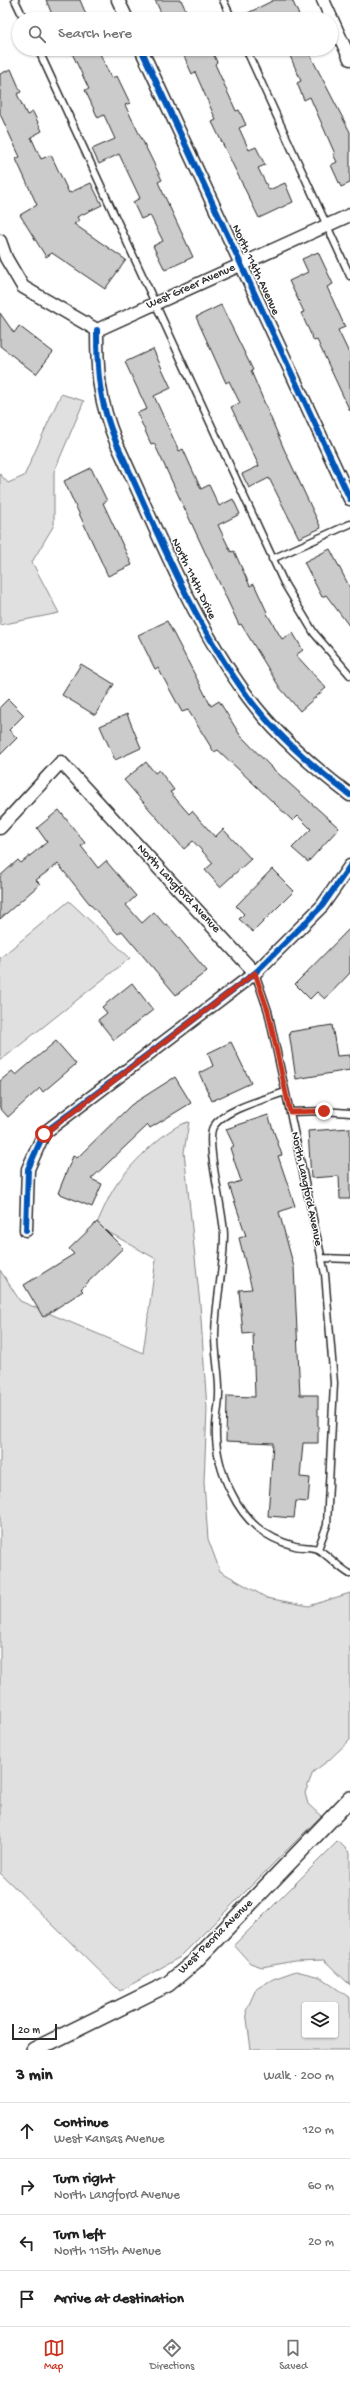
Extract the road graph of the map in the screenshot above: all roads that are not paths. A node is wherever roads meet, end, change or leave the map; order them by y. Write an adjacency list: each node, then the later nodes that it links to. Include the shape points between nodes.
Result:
1 (15, 0): 5 (lane)
2 (118, 0): 6 (street)
3 (223, 0): 7 (lane)
4 (323, 0): 8 (street)
5 (21, 12)
6 (124, 12)
7 (229, 12)
8 (328, 12)
9 (338, 33): 13 (street)
10 (41, 56): 19 (lane)
11 (144, 56): 17 (street, North 114th Avenue)
12 (249, 56): 15 (lane)
13 (350, 59)
14 (350, 215): 15 (street, West Greer Avenue)
15 (327, 226): 17 (street, West Greer Avenue); 18 (lane)
16 (0, 241): 20 (street, via 6,258 23,287)
17 (241, 265): 19 (street, West Greer Avenue); 21 (street, North 114th Avenue)
18 (350, 276)
19 (154, 303): 20 (street, West Greer Avenue); 23 (lane)
20 (96, 330): 25 (street, North 114th Drive, via 97,374 106,417 212,644 248,698 268,721 316,769)
21 (350, 499)
22 (350, 524): 23 (lane)
23 (272, 559): 24 (lane, via 314,633)
24 (350, 675)
25 (350, 795)
26 (0, 828): 28 (street, North Langford Avenue, via 61,762)
27 (350, 866): 28 (street, via 322,906)
28 (255, 973): 29 (lane, North Langford Avenue, via 268,1011); 32 (street, via 44,1134 28,1169)
29 (285, 1092): 30 (lane, North Langford Avenue); 35 (lane, via 236,1110 220,1118 212,1128 212,1153 224,1222 224,1260 215,1337 219,1395 216,1428 223,1475 249,1521 272,1539 297,1547)
30 (290, 1112): 31 (lane); 33 (lane, North Langford Avenue)
31 (350, 1113)
32 (26, 1230)
33 (321, 1258): 34 (lane); 35 (lane, North Langford Avenue, via 325,1274 334,1383 327,1525)
34 (350, 1259)
35 (318, 1549): 36 (lane, via 335,1565)
36 (350, 1574)
37 (350, 1799): 38 (street, West Peoria Avenue, via 194,1962 168,1984)
38 (34, 2050)

